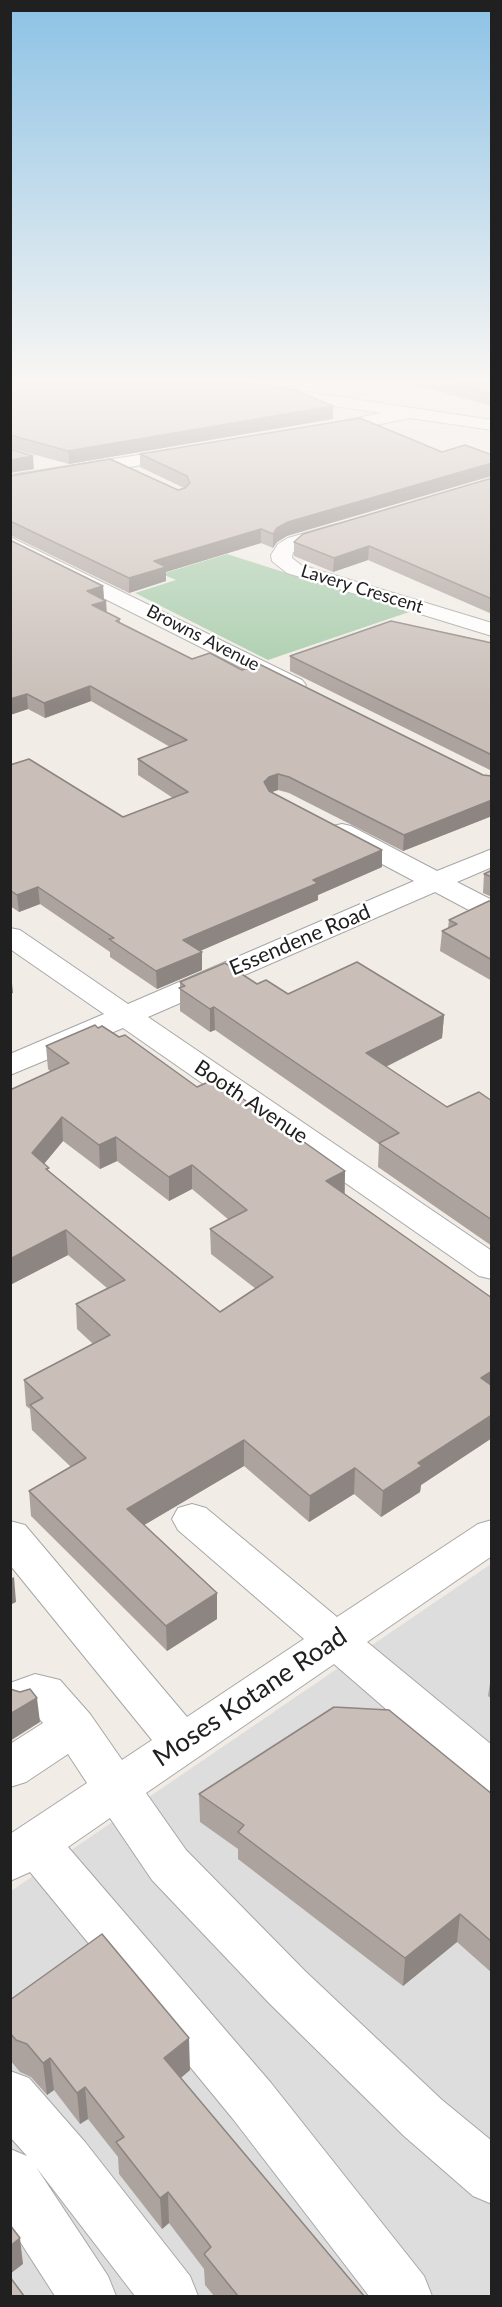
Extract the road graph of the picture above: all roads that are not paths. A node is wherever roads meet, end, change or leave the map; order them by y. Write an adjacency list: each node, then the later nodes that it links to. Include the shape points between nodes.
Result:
1 (353, 525): 5 (street, Lavery Crescent, via 295,542 285,548 282,561 294,569)
2 (10, 543): 3 (street, Browns Avenue)
3 (115, 594): 4 (street); 9 (street, Browns Avenue)
4 (94, 602)
5 (433, 611): 6 (street); 7 (street, Lavery Crescent)
6 (399, 623)
7 (492, 630)
8 (297, 659): 9 (street)
9 (266, 670): 10 (street, Browns Avenue)
10 (314, 696)
11 (321, 821): 13 (street)
12 (490, 859): 13 (street, Essendene Road)
13 (437, 881): 14 (street); 16 (street, Essendene Road)
14 (492, 911)
15 (10, 936): 16 (street, Booth Avenue)
16 (125, 1017): 17 (street, Essendene Road); 18 (street, Booth Avenue)
17 (10, 1066)
18 (492, 1268)
19 (192, 1519): 22 (street)
20 (492, 1535): 22 (street, Moses Kotane Road)
21 (10, 1536): 25 (street)
22 (334, 1640): 25 (street, Moses Kotane Road); 27 (street)
23 (23, 1697): 24 (street, via 44,1693)
24 (74, 1727): 26 (street); 28 (street)
25 (182, 1743): 28 (street, Moses Kotane Road)
26 (10, 1767)
27 (492, 1773)
28 (114, 1789): 29 (street, Moses Kotane Road); 32 (street, via 169,1865 279,1978 423,2118)
29 (23, 1851): 35 (street, via 252,2102)
30 (10, 2096): 34 (street, via 66,2161)
31 (10, 2176): 33 (street)
32 (492, 2177)
33 (88, 2296)
34 (170, 2296)
35 (404, 2296)

